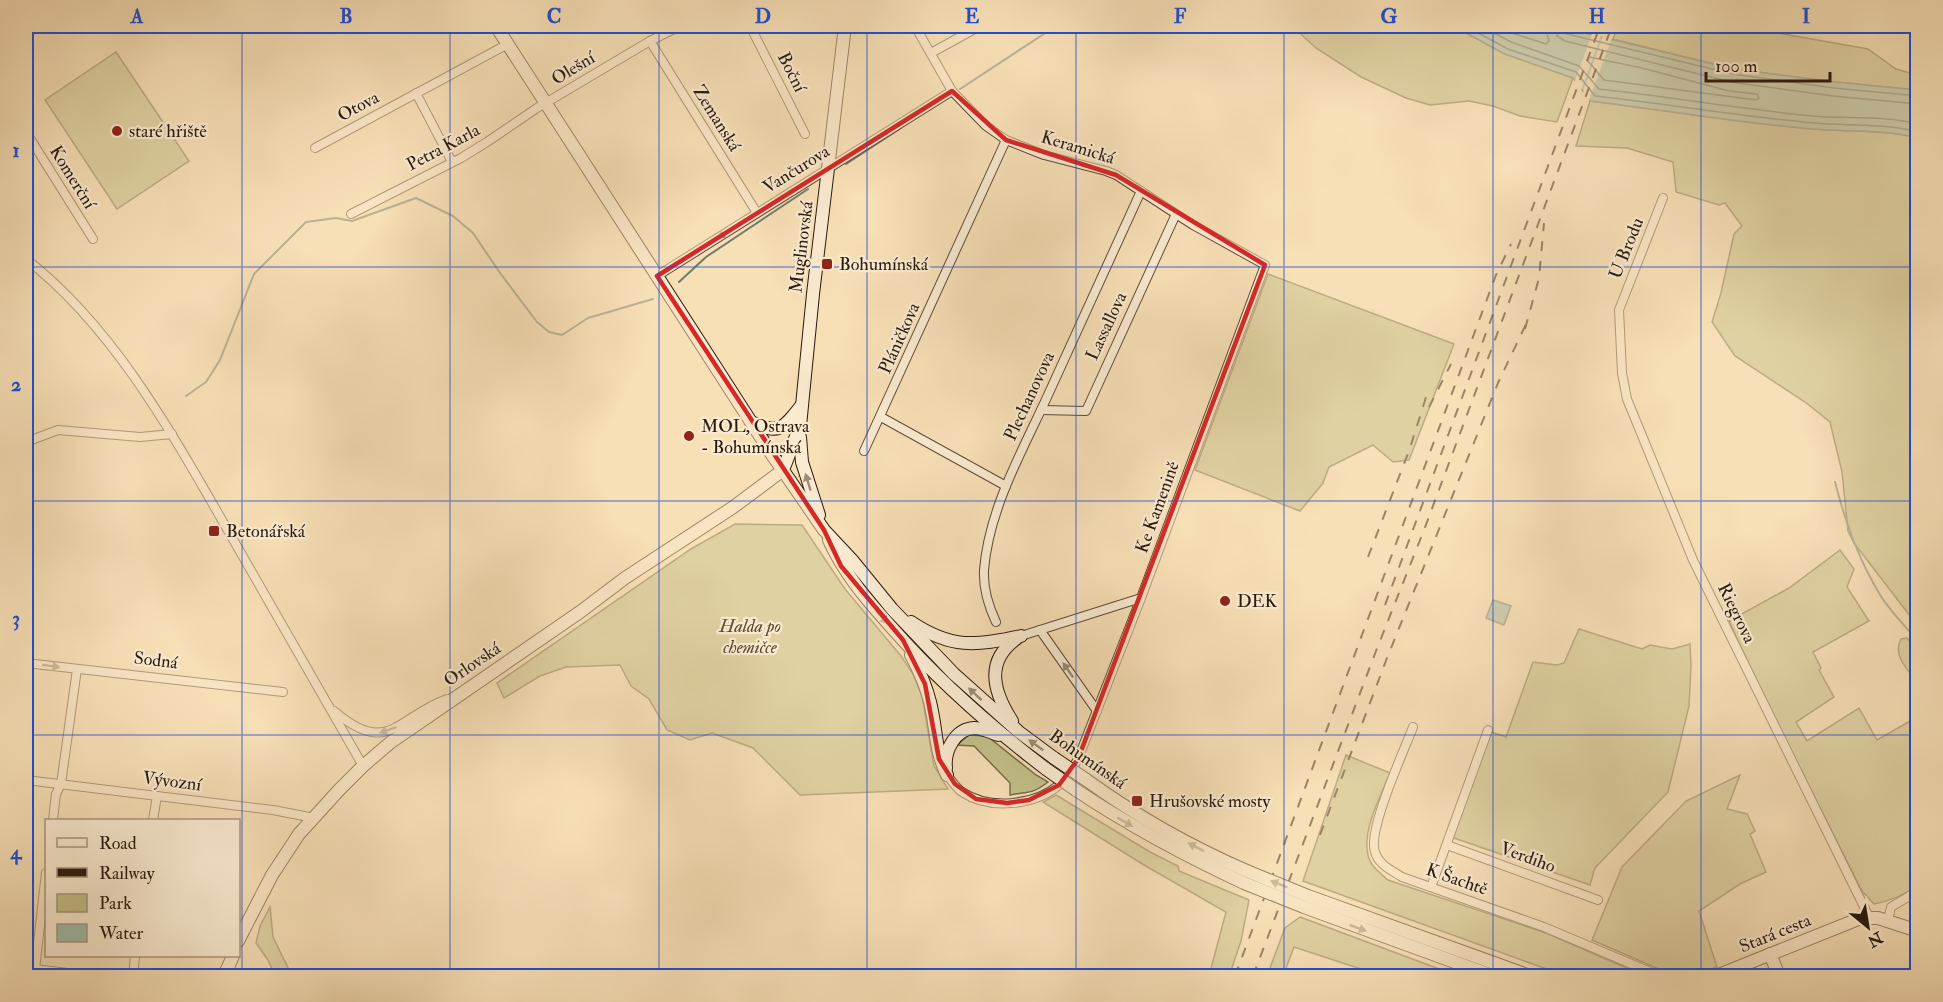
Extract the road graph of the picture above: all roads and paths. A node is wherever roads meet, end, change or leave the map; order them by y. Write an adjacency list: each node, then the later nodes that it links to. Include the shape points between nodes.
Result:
1 (496, 26): 8 (main road, Bohumínská)
2 (680, 26): 7 (street, Olešní)
3 (750, 26): 14 (street, Boční)
4 (845, 26): 18 (main road, Muglinovská)
5 (915, 26): 9 (street, Keramická)
6 (980, 26): 9 (street)
7 (650, 40): 12 (street, Olešní); 21 (street, Zemanská)
8 (508, 44): 11 (street, Otova); 12 (main road, Bohumínská)
9 (931, 53): 10 (street, Keramická)
10 (952, 91): 15 (street, Keramická, via 986,126); 18 (street, Vančurova)
11 (416, 93): 16 (street, Otova); 17 (street)
12 (546, 104): 17 (street, Petra Karla); 27 (main road, Bohumínská)
13 (26, 132): 24 (street, Komerční)
14 (805, 134)
15 (1006, 140): 19 (street, Keramická, via 1044,155 1106,171); 31 (street, Pláničkova)
16 (315, 148)
17 (452, 162): 22 (street, Petra Karla)
18 (828, 168): 21 (street, Vančurova); 29 (main road, Muglinovská)
19 (1142, 191): 23 (street, Keramická); 30 (street, Plechanovova)
20 (1663, 198): 28 (street, U Brodu)
21 (757, 213): 27 (street, Vančurova, one-way to 27)
22 (351, 214)
23 (1176, 214): 26 (street, Keramická); 30 (street, Lassallova, via 1086,411)
24 (93, 239)
25 (26, 259): 34 (street, via 90,322 129,370)
26 (1265, 265): 40 (street, Ke Kamenině)
27 (657, 276): 32 (main road, Bohumínská)
28 (1619, 310): 71 (street, Riegrova, via 1622,373 1628,399 1693,560)
29 (801, 406): 32 (main road, via 788,423 776,430); 33 (main road, Muglinovská)
30 (1041, 410): 38 (street, Plechanovova)
31 (881, 417): 36 (street, Pláničkova); 38 (street)
32 (751, 422): 37 (main road, Bohumínská)
33 (799, 432): 37 (main road, Muglinovská); 39 (main road, one-way to 33, via 802,462)
34 (172, 434): 35 (street, via 140,437 58,430); 50 (street)
35 (26, 442)
36 (864, 451)
37 (783, 470): 39 (main road, Bohumínská); 49 (main road, Orlovská)
38 (1006, 486): 42 (street, Plechanovova, via 984,569 986,595)
39 (824, 530): 41 (main road, Bohumínská); 45 (main road, Bohumínská, one-way to 45, via 841,566)
40 (1141, 598): 43 (street); 51 (street, Ke Kamenině)
41 (892, 609): 44 (main road, via 922,629 966,645); 54 (main road, Bohumínská, one-way to 41, via 954,674)
42 (996, 622)
43 (1040, 630): 44 (street); 51 (street, one-way to 43)
44 (1021, 636): 54 (main road, via 1006,646 995,669 999,698)
45 (903, 640): 55 (main road, Bohumínská); 57 (main road, via 925,684 939,759)
46 (26, 663): 47 (street, Sodná, one-way to 47)
47 (77, 669): 48 (street, Sodná); 59 (street)
48 (283, 692)
49 (458, 695): 50 (street, one-way to 50, via 436,703 385,733 355,727); 56 (main road, Orlovská)
50 (330, 707): 56 (street)
51 (1097, 711): 57 (street, Ke Kamenině, via 1078,759 1059,785 1046,793 1029,800 989,802 960,790)
52 (1413, 727): 67 (street, K Šachtě, via 1375,826 1374,850 1381,863 1402,877)
53 (1488, 730): 64 (street)
54 (1019, 732): 65 (main road, Bohumínská, one-way to 54, bridge, via 1112,799)
55 (1017, 747): 57 (main road, via 989,732 967,729 952,741 946,753); 65 (main road, Bohumínská, one-way to 65, bridge, via 1121,820 1157,840)
56 (363, 766): 61 (main road, Orlovská)
57 (947, 775)
58 (26, 780): 59 (street, Vývozní)
59 (61, 784): 60 (street, Vývozní); 62 (street)
60 (157, 796): 61 (street, Vývozní); 63 (street)
61 (314, 818): 74 (main road, Orlovská, via 272,875)
62 (53, 819)
63 (153, 819)
64 (1447, 845): 67 (street); 69 (street, Verdiho)
65 (1247, 877): 70 (main road, Bohumínská, bridge)
66 (45, 879): 78 (street)
67 (1431, 887): 84 (street, K Šachtě, via 1544,927)
68 (1917, 891): 72 (street, via 1892,907)
69 (1598, 900)
70 (1306, 902): 82 (main road, Bohumínská, one-way to 82); 83 (main road, Bohumínská)
71 (1869, 917): 72 (main road, Stará cesta); 75 (main road, Stará cesta)
72 (1888, 920): 73 (main road, Stará cesta)
73 (1917, 931)
74 (240, 938)
75 (1770, 954): 85 (main road, Stará cesta); 86 (main road)
76 (135, 957): 80 (street)
77 (233, 957): 81 (main road)
78 (30, 969): 79 (street)
79 (93, 976)
80 (132, 976)
81 (224, 976)
82 (1493, 976)
83 (1530, 976)
84 (1660, 976)
85 (1716, 976)
86 (1779, 976)

